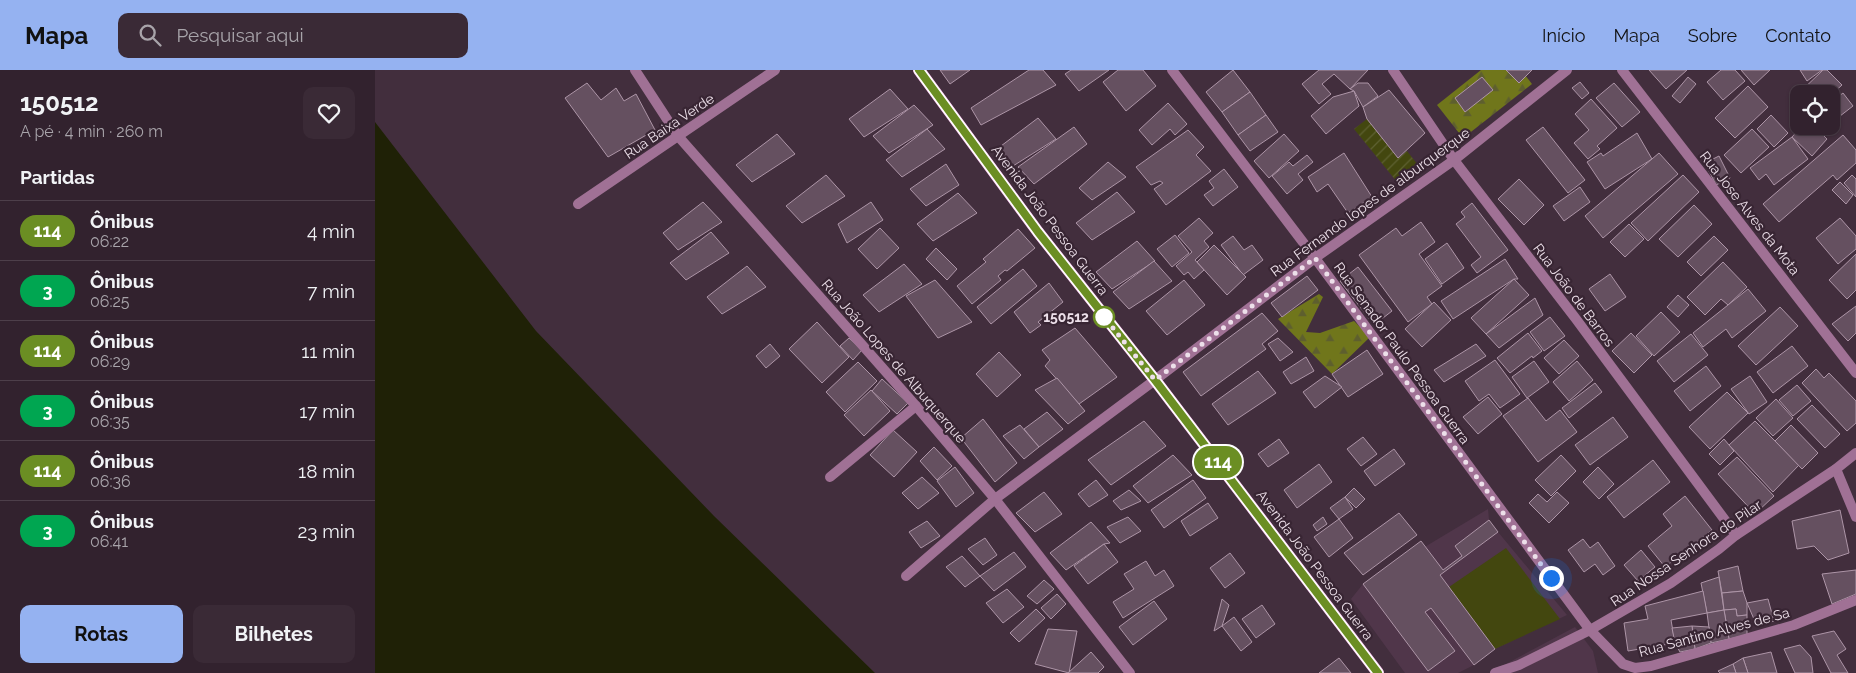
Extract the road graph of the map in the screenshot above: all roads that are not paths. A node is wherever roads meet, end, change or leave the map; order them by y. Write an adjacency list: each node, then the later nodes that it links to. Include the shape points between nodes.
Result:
1 (635, 70): 8 (street, Rua João Lopes de Albuquerque)
2 (775, 70): 8 (street, Rua Baixa Verde)
3 (919, 70): 13 (main road, Avenida João Pessoa Guerra, via 1038,232)
4 (1172, 70): 11 (street, Rua Senador Paulo Pessoa Guerra)
5 (1393, 70): 9 (street, Rua João de Barros)
6 (1567, 70): 9 (street, Rua Fernando lopes de alburquerque)
7 (1623, 70): 12 (street, Rua Jose Alves da Mota)
8 (678, 136): 10 (street, Rua Baixa Verde); 14 (street, Rua João Lopes de Albuquerque)
9 (1453, 160): 11 (street, Rua Fernando lopes de alburquerque); 20 (street, Rua João de Barros)
10 (578, 204)
11 (1315, 258): 13 (street, Rua Fernando lopes de alburquerque); 23 (street, Rua Senador Paulo Pessoa Guerra)
12 (1856, 373)
13 (1155, 380): 18 (street, Rua Fernando lopes de alburquerque); 25 (main road, Avenida João Pessoa Guerra)
14 (916, 406): 17 (street); 18 (street, Rua João Lopes de Albuquerque)
15 (1856, 453): 16 (street, Rua Nossa Senhora do Pilar)
16 (1836, 470): 19 (street); 20 (street, Rua Nossa Senhora do Pilar)
17 (830, 477)
18 (995, 499): 21 (street, Rua Fernando lopes de alburquerque); 24 (street, Rua João Lopes de Albuquerque)
19 (1856, 517)
20 (1736, 535): 23 (street, Rua Nossa Senhora do Pilar, via 1671,583)
21 (906, 576)
22 (1856, 600): 23 (street, Rua Santino Alves de Sa, via 1794,625 1635,668 1623,664)
23 (1590, 630): 26 (street, Rua Nossa Senhora do Pilar, via 1519,665)
24 (1130, 673)
25 (1378, 673)
26 (1495, 673)

